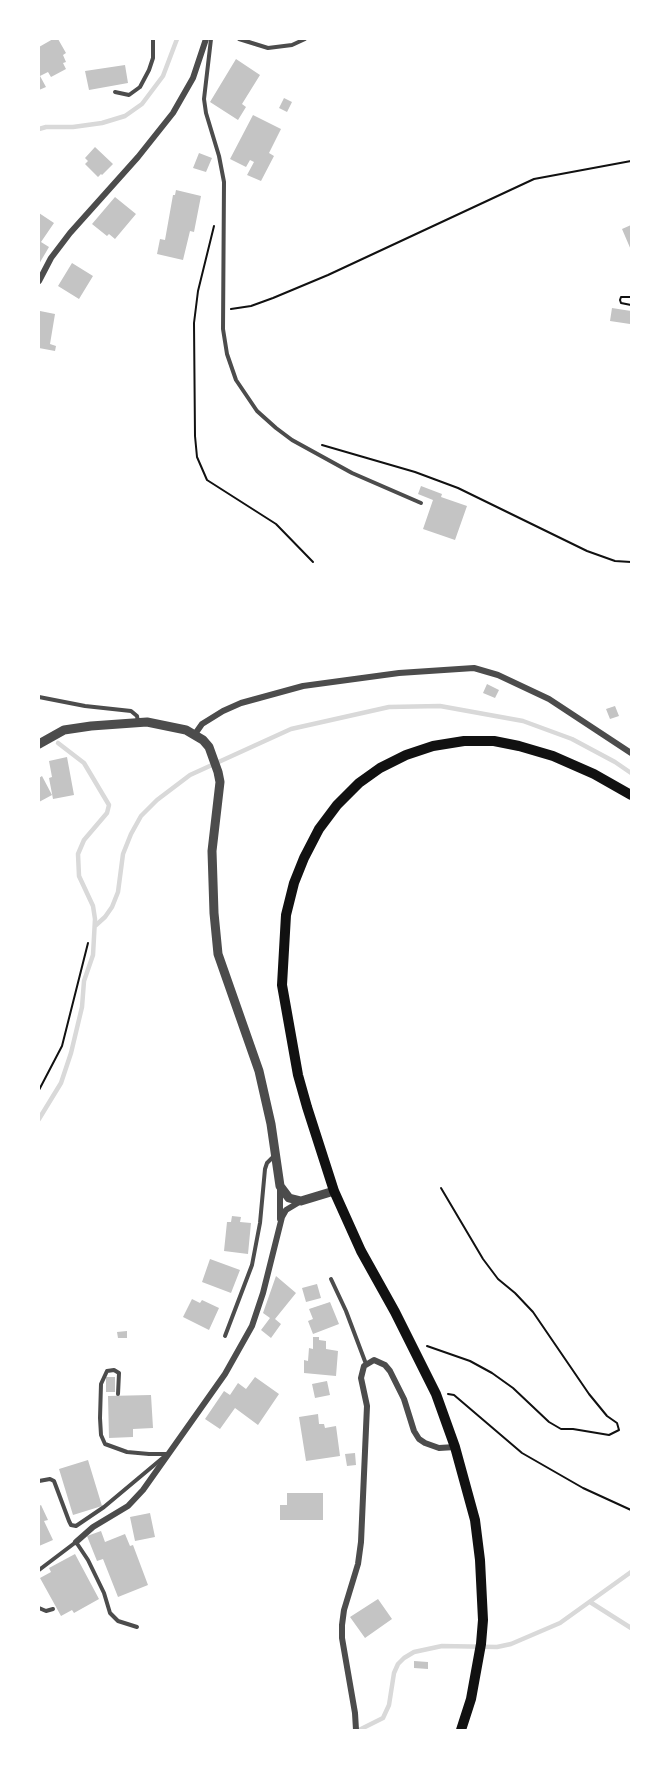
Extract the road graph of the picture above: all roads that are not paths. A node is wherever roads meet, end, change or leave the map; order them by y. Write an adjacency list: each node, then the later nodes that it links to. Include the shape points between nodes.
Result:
1 (153, 39): 6 (lane, via 153,58 140,87 129,94)
2 (206, 39): 7 (street, via 193,78 173,113 70,233)
3 (211, 39): 8 (lane, via 204,99 224,182 222,310 231,368 242,391 265,419 292,440 326,460)
4 (239, 39): 5 (lane, via 268,48)
5 (305, 39)
6 (115, 92)
7 (39, 281)
8 (421, 503)
9 (39, 697): 10 (lane, via 131,711)
10 (138, 722): 11 (street, via 174,726); 12 (street, via 64,730)
11 (195, 734): 13 (street, via 202,724 223,711 303,686 474,668 549,699); 15 (street, via 214,757 218,771 212,851 218,954 259,1071)
12 (39, 744)
13 (631, 753)
14 (631, 795): 17 (main road, via 553,756 494,741 464,741 406,754 380,768 337,805 319,829 294,883 286,915 282,985 298,1075)
15 (275, 1155): 16 (street); 21 (lane, via 265,1169 252,1265)
16 (280, 1186): 18 (street, via 289,1198); 19 (street)
17 (334, 1191): 18 (street); 24 (main road, via 436,1394)
18 (301, 1201): 19 (street, via 286,1210)
19 (280, 1223): 25 (street, via 258,1309 245,1341)
20 (331, 1278): 22 (lane)
21 (225, 1336)
22 (366, 1364): 24 (street, via 379,1361 390,1371 419,1439 439,1448); 32 (street, via 361,1378 367,1406 361,1542 342,1625)
23 (118, 1394): 25 (lane, via 119,1373 107,1371 102,1379 100,1418 105,1444 127,1452)
24 (455, 1447): 33 (main road, via 475,1520 483,1604 481,1644)
25 (168, 1453): 26 (lane, via 76,1526 71,1525 54,1481); 27 (street, via 136,1498)
26 (39, 1481)
27 (76, 1542): 28 (lane); 31 (lane, via 110,1612 118,1621)
28 (39, 1570)
29 (39, 1608): 30 (lane)
30 (53, 1609)
31 (137, 1627)
32 (356, 1730)
33 (461, 1730)

